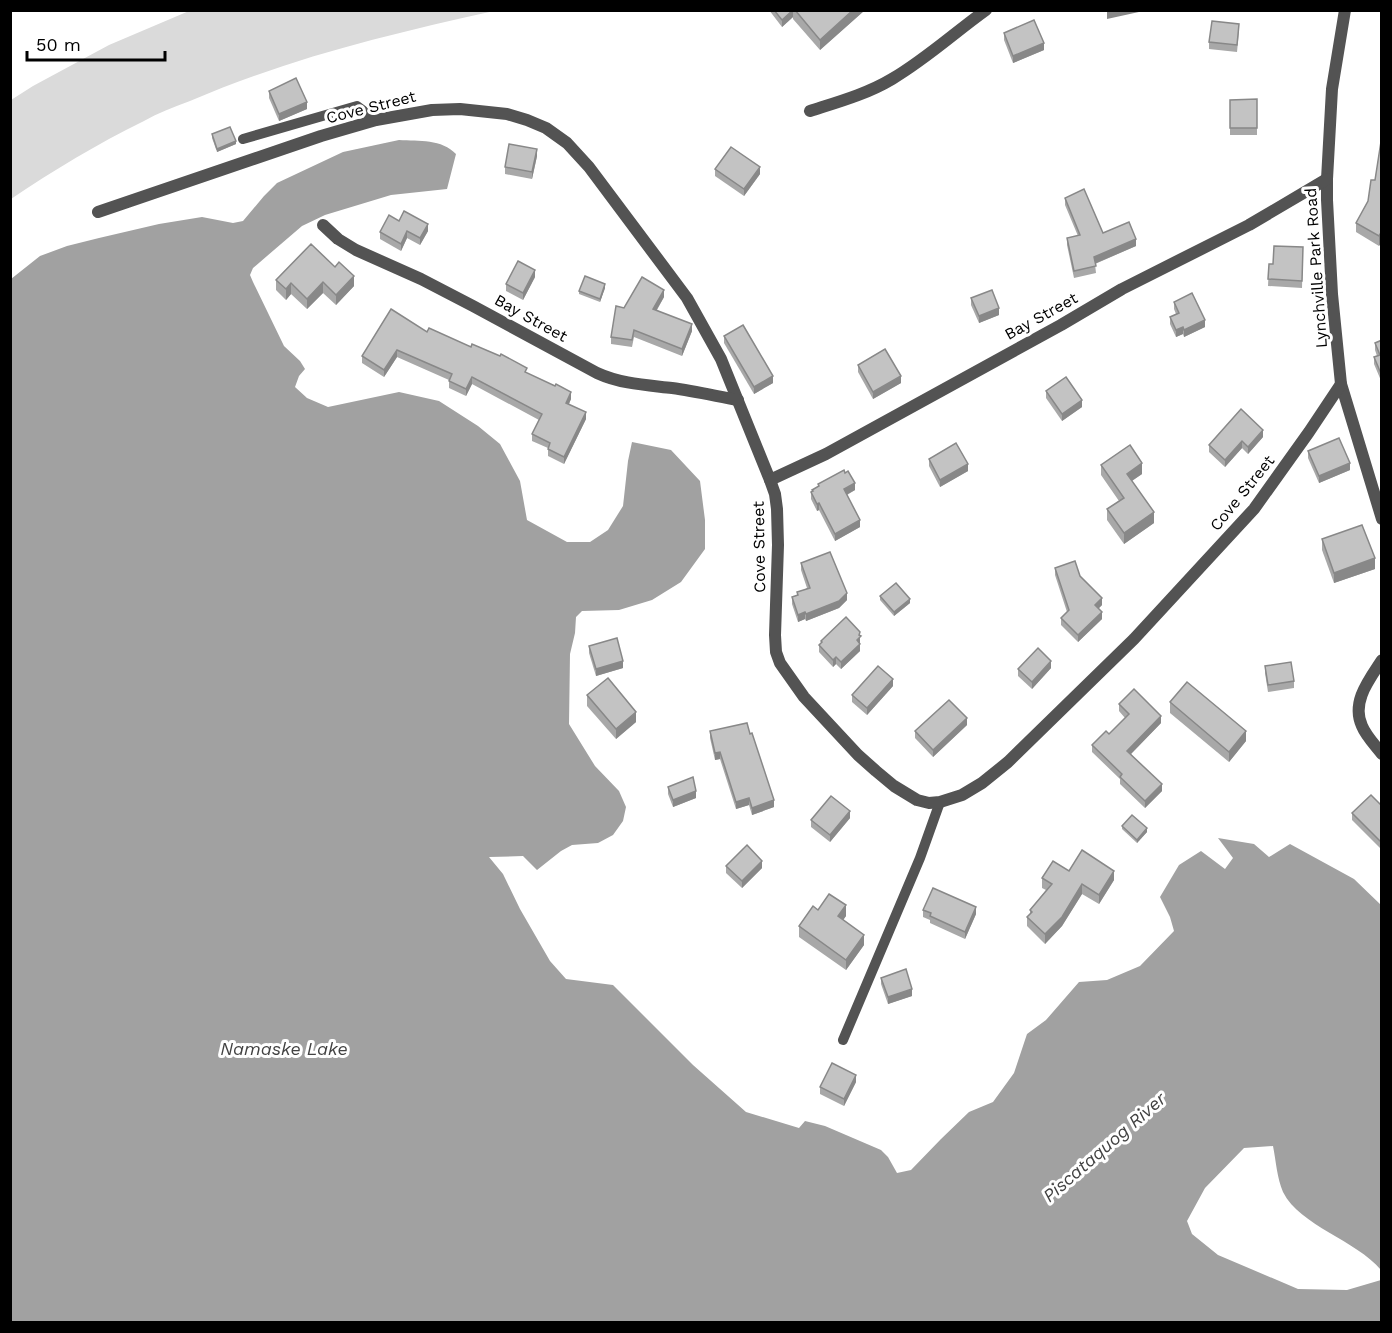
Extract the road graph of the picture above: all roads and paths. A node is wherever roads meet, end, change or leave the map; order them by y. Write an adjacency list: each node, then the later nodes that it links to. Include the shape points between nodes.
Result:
1 (986, 10): 3 (street, via 891,80)
2 (1345, 10): 6 (street, Lynchville Park Road, via 1332,90)
3 (810, 111)
4 (376, 120): 5 (lane, via 357,106); 7 (street, Cove Street); 10 (street, Cove Street, via 432,110 507,114 546,128 567,143 687,298 722,359)
5 (243, 139)
6 (1327, 179): 9 (street, Lynchville Park Road); 11 (street, Bay Street, via 826,454)
7 (98, 212)
8 (323, 225): 10 (street, Bay Street, via 356,250 421,279 610,379)
9 (1341, 384): 12 (street, Lynchville Park Road); 15 (street, Cove Street, via 1254,509 1134,639 1008,762 962,795)
10 (738, 400): 11 (street, Cove Street)
11 (770, 480): 15 (street, Cove Street, via 777,509 775,635 780,663 804,697 876,771 917,800)
12 (1382, 519)
13 (1382, 660): 14 (street, via 1358,706 1362,727)
14 (1382, 754)
15 (940, 802): 16 (lane)
16 (843, 1040)

